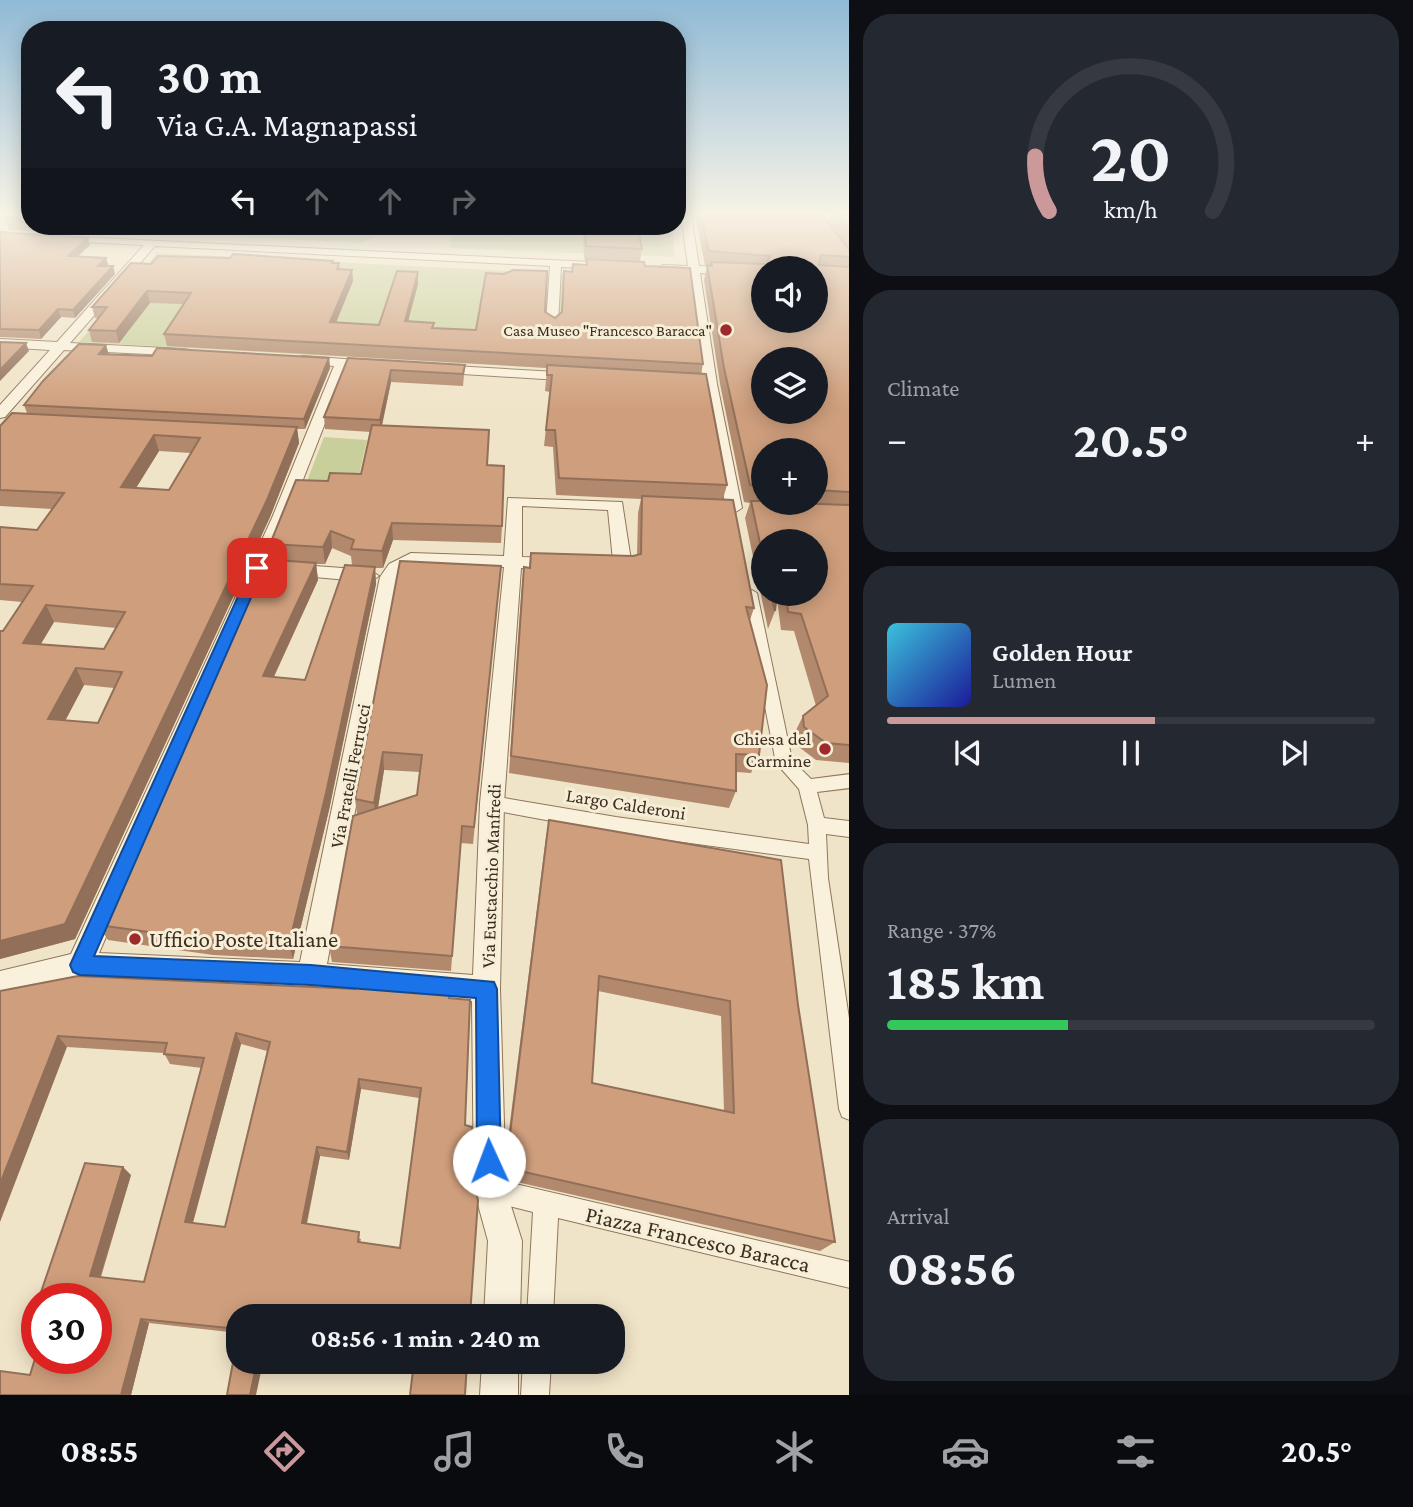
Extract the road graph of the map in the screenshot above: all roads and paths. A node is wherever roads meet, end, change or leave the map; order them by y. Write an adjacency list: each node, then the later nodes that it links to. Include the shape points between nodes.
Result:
1 (120, 280): 6 (street)
2 (555, 280): 4 (street)
3 (697, 280): 14 (street, via 703,384)
4 (552, 324)
5 (0, 343): 6 (street)
6 (63, 346): 7 (street); 13 (street)
7 (199, 354)
8 (292, 360): 9 (street)
9 (342, 363): 10 (street); 18 (street, via 306,437)
10 (381, 365)
11 (421, 368): 12 (street)
12 (584, 377)
13 (4, 418)
14 (735, 511)
15 (513, 562): 16 (street); 17 (street, Via Eustacchio Manfredi, via 514,501 622,505 624,567); 20 (street, via 411,558); 24 (street, Via Eustacchio Manfredi)
16 (568, 564)
17 (596, 566)
18 (257, 568): 20 (street); 28 (street)
19 (746, 573): 21 (street)
20 (390, 577): 29 (street, Via Fratelli Ferrucci)
21 (784, 764): 23 (street)
22 (849, 781): 23 (street)
23 (807, 786): 25 (street)
24 (492, 803): 27 (street, Largo Calderoni); 31 (street, Via Eustacchio Manfredi)
25 (817, 825): 26 (street); 27 (street)
26 (849, 828)
27 (820, 853): 32 (street, via 819,878)
28 (80, 965): 29 (street); 30 (street)
29 (311, 975): 31 (street)
30 (0, 984)
31 (486, 989): 33 (street, Via Eustacchio Manfredi)
32 (849, 1109)
33 (490, 1190): 34 (street, Piazza Francesco Baracca); 36 (street, via 505,1241)
34 (546, 1203): 35 (street, Piazza Francesco Baracca); 37 (street)
35 (849, 1275)
36 (502, 1304)
37 (541, 1304)
38 (500, 1374): 40 (street)
39 (536, 1374): 41 (street)
40 (499, 1395)
41 (535, 1395)

